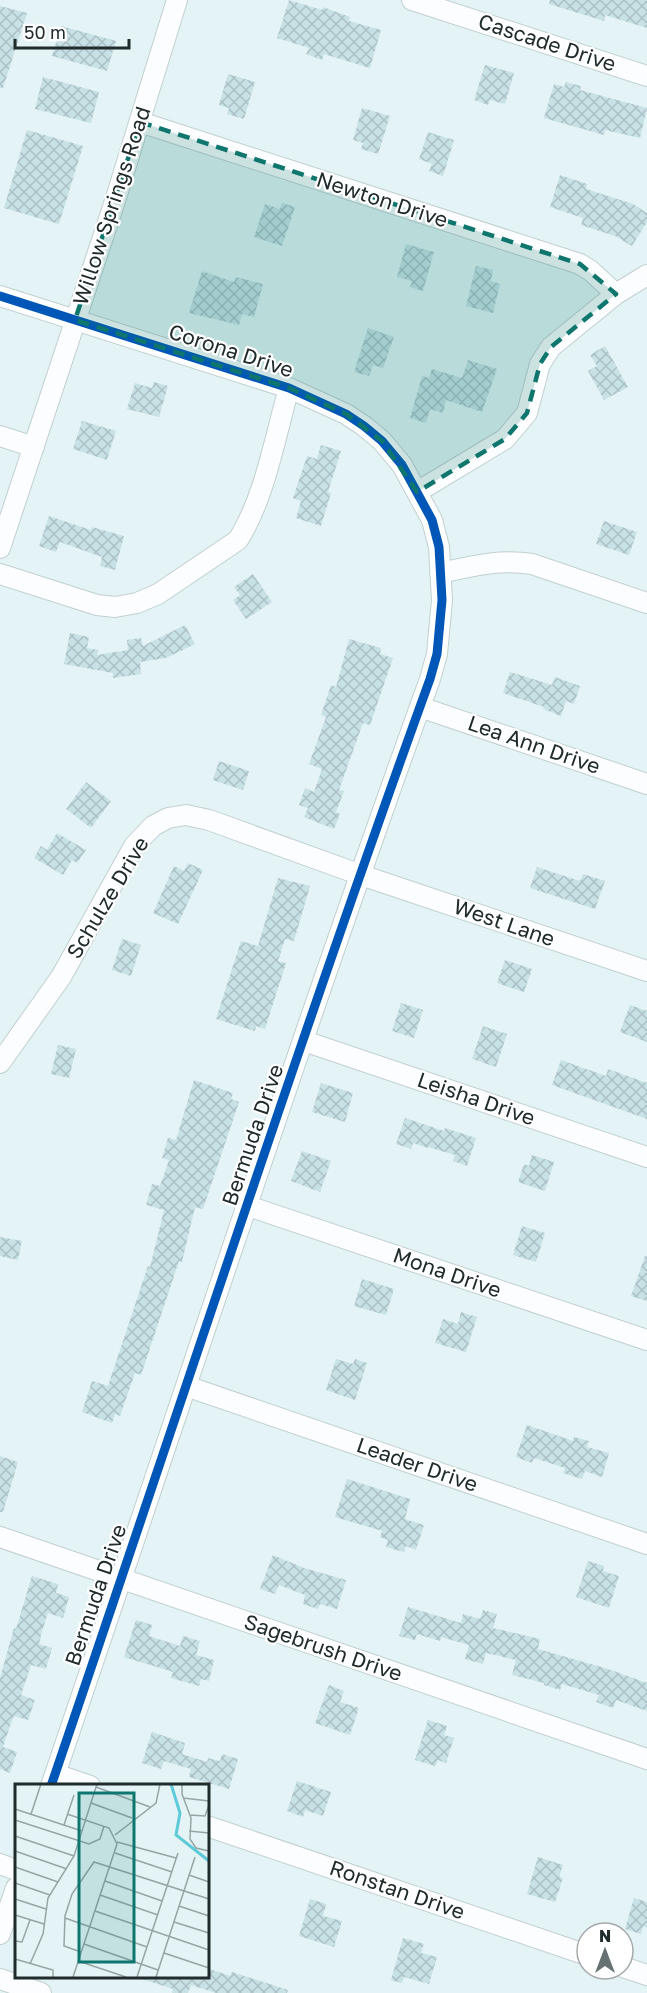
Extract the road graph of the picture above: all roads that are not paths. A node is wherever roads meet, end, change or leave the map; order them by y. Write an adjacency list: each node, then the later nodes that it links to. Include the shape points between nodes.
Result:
1 (177, 0): 4 (street, Willow Springs Road)
2 (412, 0): 3 (street, Cascade Drive)
3 (647, 75)
4 (140, 122): 6 (street, Newton Drive, via 580,264); 8 (street, Willow Springs Road)
5 (647, 275): 6 (street)
6 (616, 294): 12 (street, via 551,347 540,364 526,413 505,439)
7 (0, 296): 8 (street, Corona Drive)
8 (75, 320): 9 (street, Corona Drive); 11 (street, Willow Springs Road)
9 (289, 388): 12 (street, Corona Drive, via 364,426 402,465); 15 (street, via 261,487 238,540 158,594 137,603 106,606)
10 (0, 435): 11 (street)
11 (34, 447): 13 (street, Willow Springs Road)
12 (417, 492): 14 (street, Bermuda Drive, via 432,519)
13 (0, 548)
14 (440, 573): 16 (street, via 498,561 524,563); 17 (street, Bermuda Drive, via 437,654)
15 (0, 574)
16 (647, 603)
17 (420, 706): 18 (street, Lea Ann Drive); 19 (street, Bermuda Drive)
18 (647, 784)
19 (361, 875): 20 (street, West Lane); 21 (street, Bermuda Drive); 22 (street, Schulze Drive, via 209,819 186,815 168,818 153,826 134,846 61,977)
20 (647, 971)
21 (304, 1041): 23 (street, Leisha Drive); 24 (street, Bermuda Drive)
22 (0, 1064)
23 (647, 1158)
24 (248, 1206): 25 (street, Mona Drive); 26 (street, Bermuda Drive)
25 (647, 1341)
26 (186, 1386): 28 (street, Leader Drive); 29 (street, Bermuda Drive)
27 (0, 1537): 29 (street, Sagebrush Drive)
28 (647, 1544)
29 (120, 1579): 30 (street, Sagebrush Drive); 31 (street, Bermuda Drive)
30 (647, 1759)
31 (53, 1780): 32 (street)
32 (78, 1784)
33 (208, 1826): 38 (street, Ronstan Drive)
34 (0, 1864): 35 (street)
35 (15, 1870)
36 (15, 1891): 37 (street)
37 (0, 1934)
38 (575, 1951)
39 (0, 1979): 40 (street)
40 (41, 1993)

